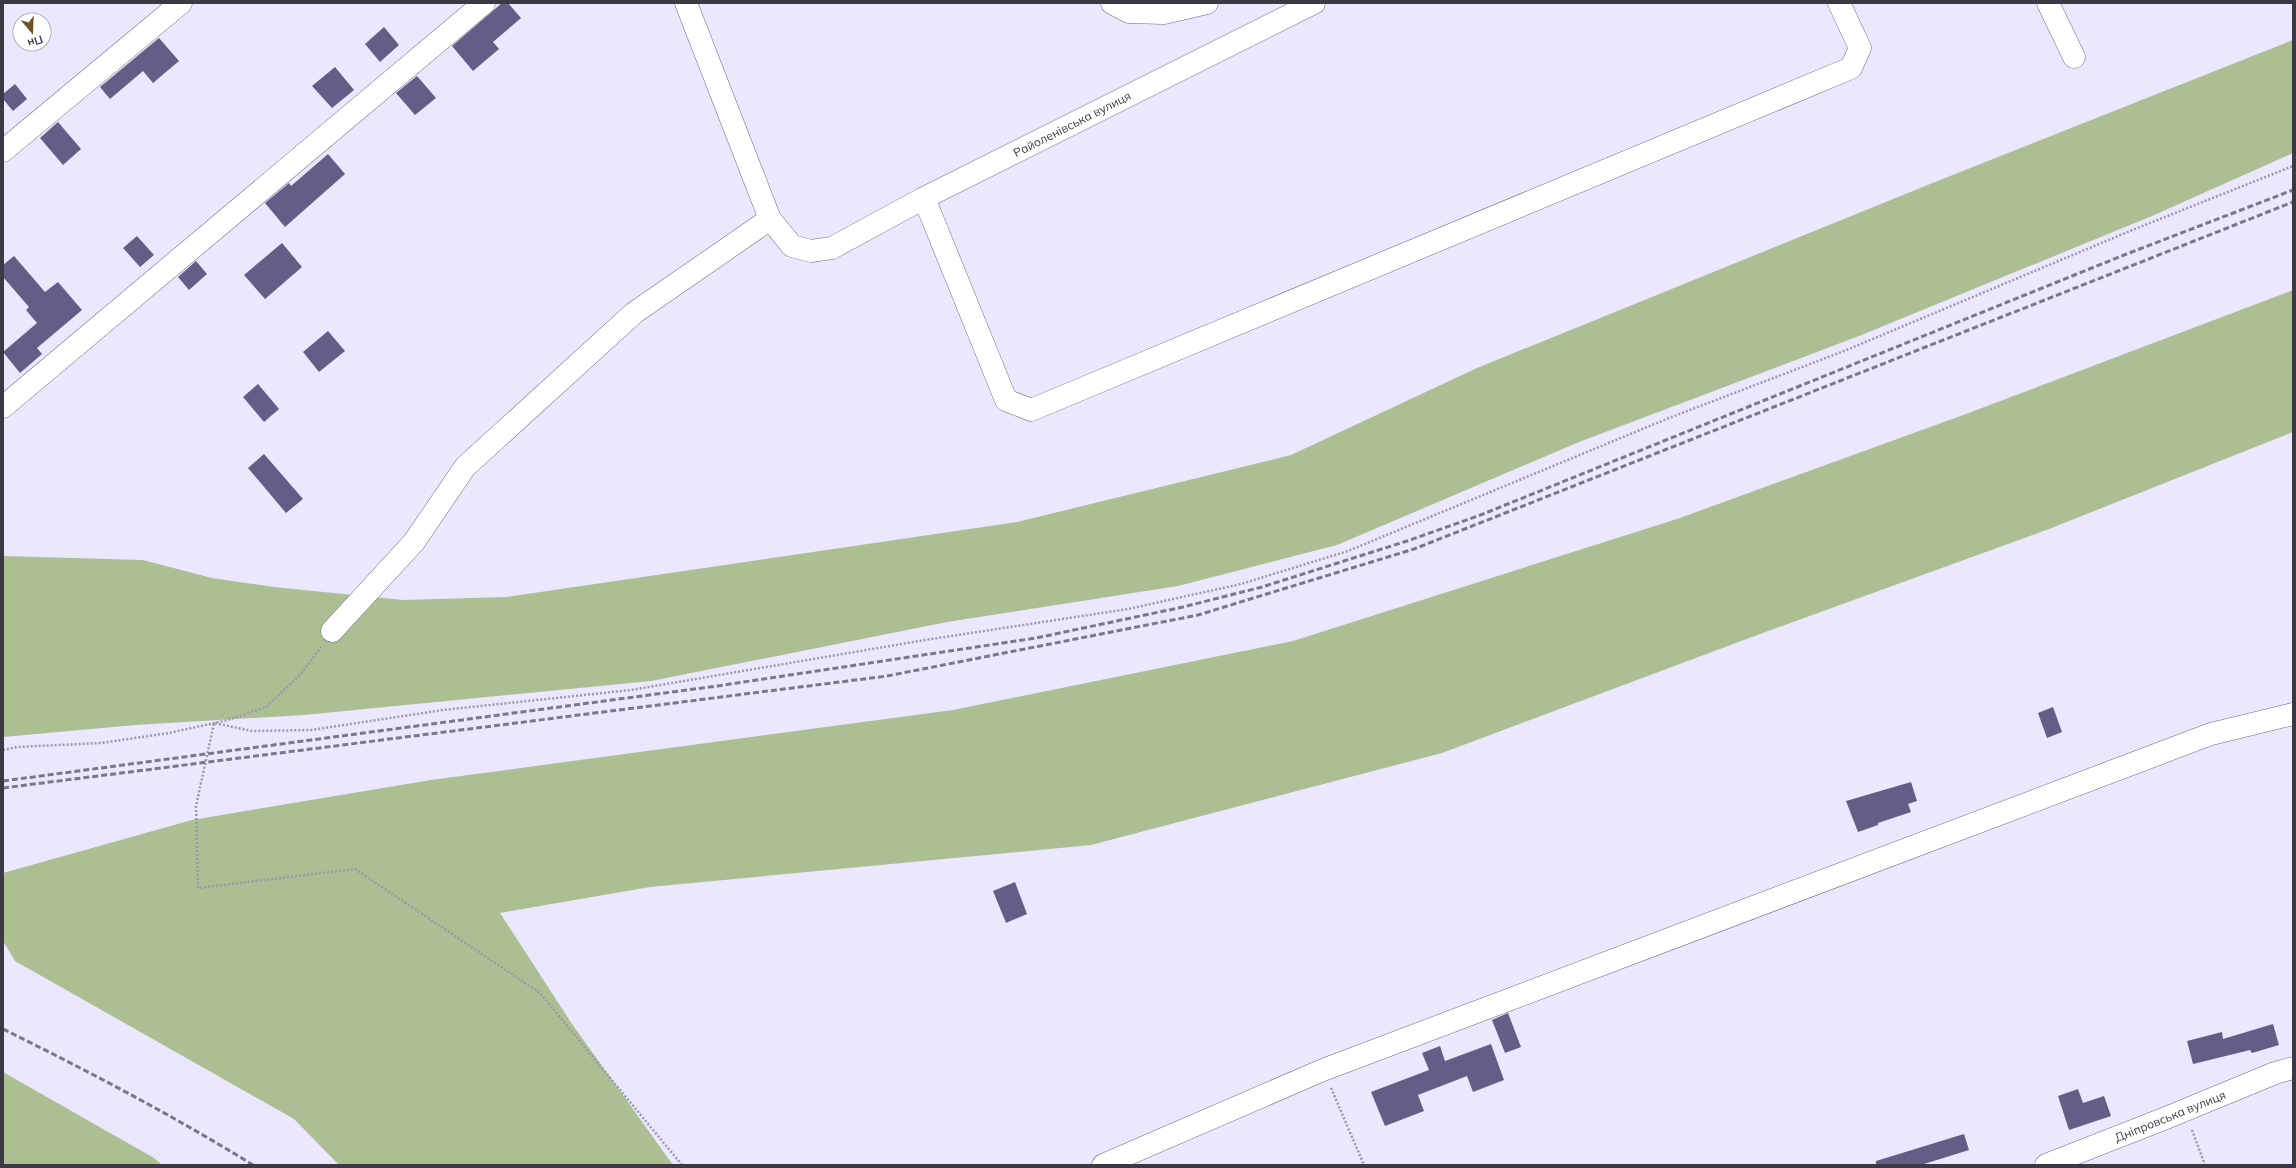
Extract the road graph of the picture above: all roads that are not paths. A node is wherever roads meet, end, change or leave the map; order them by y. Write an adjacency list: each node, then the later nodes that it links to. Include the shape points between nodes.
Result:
1 (181, 3): 10 (street)
2 (484, 3): 13 (street)
3 (686, 3): 12 (street, Райоленівська вулиця)
4 (1112, 3): 5 (street, via 1129,12 1164,13)
5 (1207, 3)
6 (1314, 3): 11 (street, Райоленівська вулиця)
7 (1839, 3): 11 (street, via 1860,48 1851,68 1031,410 1006,400)
8 (2048, 3): 9 (street)
9 (2074, 57)
10 (3, 151)
11 (924, 198): 12 (street, Райоленівська вулиця, via 832,248 812,251 792,246)
12 (770, 219): 14 (street, via 634,313 465,467 414,542)
13 (3, 407)
14 (332, 631)
15 (2293, 714): 17 (street, via 2211,734 1324,1070)
16 (2293, 1068): 18 (street, Дніпровська вулиця, via 2275,1072 2177,1114)
17 (1103, 1165)
18 (2046, 1165)

